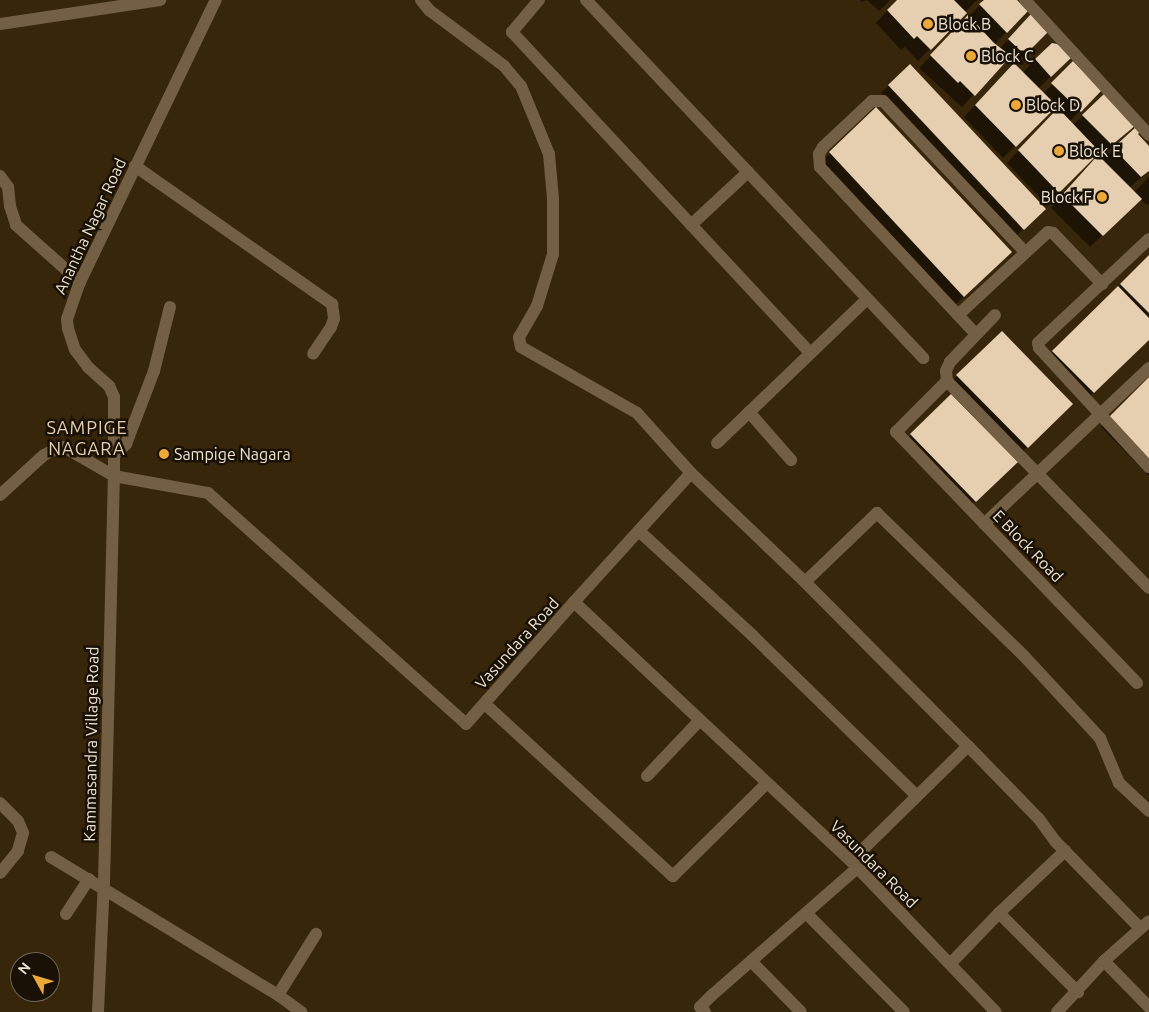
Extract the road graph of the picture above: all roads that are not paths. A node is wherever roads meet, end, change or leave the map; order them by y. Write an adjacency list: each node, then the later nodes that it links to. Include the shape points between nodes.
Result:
1 (160, 0): 7 (street)
2 (216, 0): 9 (street, Anantha Nagar Road)
3 (421, 0): 33 (street, via 428,10 504,66 521,86 550,154 553,254 537,306 519,337 521,347 637,413)
4 (539, 0): 12 (street, via 512,32)
5 (586, 0): 10 (street)
6 (1025, 0): 8 (street)
7 (0, 24)
8 (1149, 135)
9 (135, 166): 15 (street, Anantha Nagar Road); 23 (street, via 332,304 334,319 331,327)
10 (748, 172): 12 (street); 17 (street)
11 (0, 176): 15 (street, via 8,187 16,225)
12 (691, 225): 22 (street)
13 (1149, 239): 16 (street)
14 (1025, 252): 16 (street, via 1050,232); 19 (street); 19 (street, via 883,101 872,100 823,147 819,154 820,167)
15 (80, 282): 30 (street, Anantha Nagar Road, via 70,309 68,329 81,359 112,391)
16 (1102, 284): 28 (street, via 1038,343 1039,348)
17 (867, 298): 22 (street); 24 (street)
18 (170, 307): 30 (street, via 154,371 126,444)
19 (958, 315): 21 (street)
20 (995, 315): 21 (street)
21 (976, 334): 26 (street, via 950,362 946,371)
22 (810, 353): 27 (street)
23 (313, 354)
24 (923, 358)
25 (1149, 368): 28 (street)
26 (947, 381): 34 (street); 37 (street, E Block Road, via 896,432)
27 (749, 412): 29 (street); 31 (street)
28 (1100, 414): 32 (street); 34 (street)
29 (717, 443)
30 (115, 454): 35 (street, Anantha Nagar Road)
31 (791, 460)
32 (1149, 467)
33 (691, 473): 38 (street); 39 (street)
34 (1036, 473): 37 (street); 40 (street)
35 (114, 476): 36 (street, via 60,447 44,455); 43 (street, Vasundara Road, via 208,493 466,724); 56 (street, Kammasandra Village Road)
36 (0, 495)
37 (984, 524): 42 (street, E Block Road)
38 (639, 531): 41 (street); 48 (street, via 752,635)
39 (805, 582): 45 (street); 50 (street, via 877,513 1024,656 1100,738 1119,784)
40 (1149, 588)
41 (574, 602): 43 (street, Vasundara Road); 44 (street, Vasundara Road)
42 (1137, 683)
43 (485, 704): 47 (street, via 673,876)
44 (700, 720): 46 (street); 47 (street, Vasundara Road)
45 (968, 746): 48 (street); 51 (street, via 1038,818)
46 (647, 776)
47 (767, 783): 53 (street, Vasundara Road)
48 (916, 795): 53 (street)
49 (0, 803): 54 (street, via 18,821 23,833 18,851)
50 (1149, 811)
51 (1065, 851): 58 (street); 60 (street)
52 (51, 857): 55 (street)
53 (854, 864): 57 (street); 64 (street, Vasundara Road)
54 (0, 873)
55 (89, 879): 56 (street); 59 (street)
56 (104, 888): 66 (street); 69 (street, Kammasandra Village Road)
57 (806, 913): 63 (street); 72 (street)
58 (1000, 913): 64 (street); 65 (street)
59 (66, 914)
60 (1145, 924): 62 (street)
61 (316, 934): 66 (street)
62 (1104, 961): 65 (street); 67 (street)
63 (751, 962): 68 (street); 71 (street)
64 (950, 964): 73 (street, Vasundara Road)
65 (1078, 992): 74 (street)
66 (278, 995): 70 (street)
67 (1149, 1007)
68 (700, 1010)
69 (98, 1012)
70 (302, 1012)
71 (800, 1012)
72 (904, 1012)
73 (996, 1012)
74 (1057, 1012)

